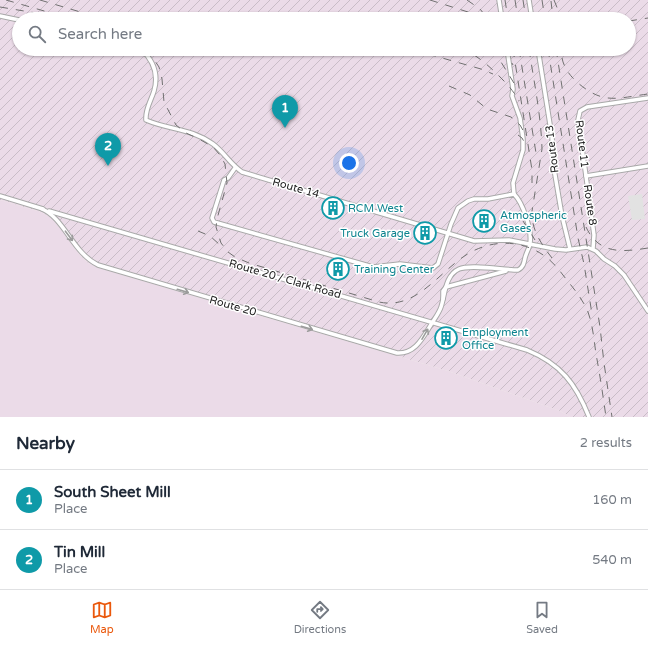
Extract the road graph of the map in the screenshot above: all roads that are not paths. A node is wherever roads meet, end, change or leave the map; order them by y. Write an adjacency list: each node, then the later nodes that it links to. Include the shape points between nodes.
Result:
1 (499, 0): 3 (street)
2 (529, 0): 4 (street)
3 (501, 12)
4 (531, 12)
5 (0, 16): 6 (street)
6 (12, 19)
7 (148, 56): 12 (street, Route 14, via 155,69 156,80 146,120 191,132 204,139 214,145)
8 (508, 56): 14 (street, via 512,96 520,118 523,139 523,150 513,183)
9 (539, 56): 19 (street, Route 13, via 552,137 554,169)
10 (648, 98): 13 (street, Route 11, via 587,107 580,111 578,120)
11 (648, 166): 13 (street, Route 8)
12 (235, 168): 17 (street, Route 14, via 256,177); 17 (street, via 224,180 212,218 214,222 373,267 400,264 433,268 438,264)
13 (586, 176): 20 (street, Route 8, via 594,235)
14 (514, 194): 17 (street, via 468,201 458,208); 18 (street, via 528,224)
15 (0, 196): 16 (street, Route 20 / Clark Road)
16 (42, 209): 24 (street, Route 20 / Clark Road); 24 (street, Route 20, one-way to 24, via 53,216 83,255 98,266 382,350 399,353 411,350 422,340)
17 (448, 233): 18 (street, Route 14, via 474,241 504,240)
18 (531, 244): 19 (street, Route 14); 21 (street, via 522,268)
19 (570, 249): 20 (street, Route 14)
20 (593, 249): 23 (street, via 624,275)
21 (510, 270): 22 (street); 22 (street, via 462,268 452,274)
22 (446, 287): 24 (street, via 443,291 442,306)
23 (648, 311)
24 (432, 322): 25 (street, Route 20 / Clark Road, via 527,350 548,361 576,388)
25 (590, 417)

